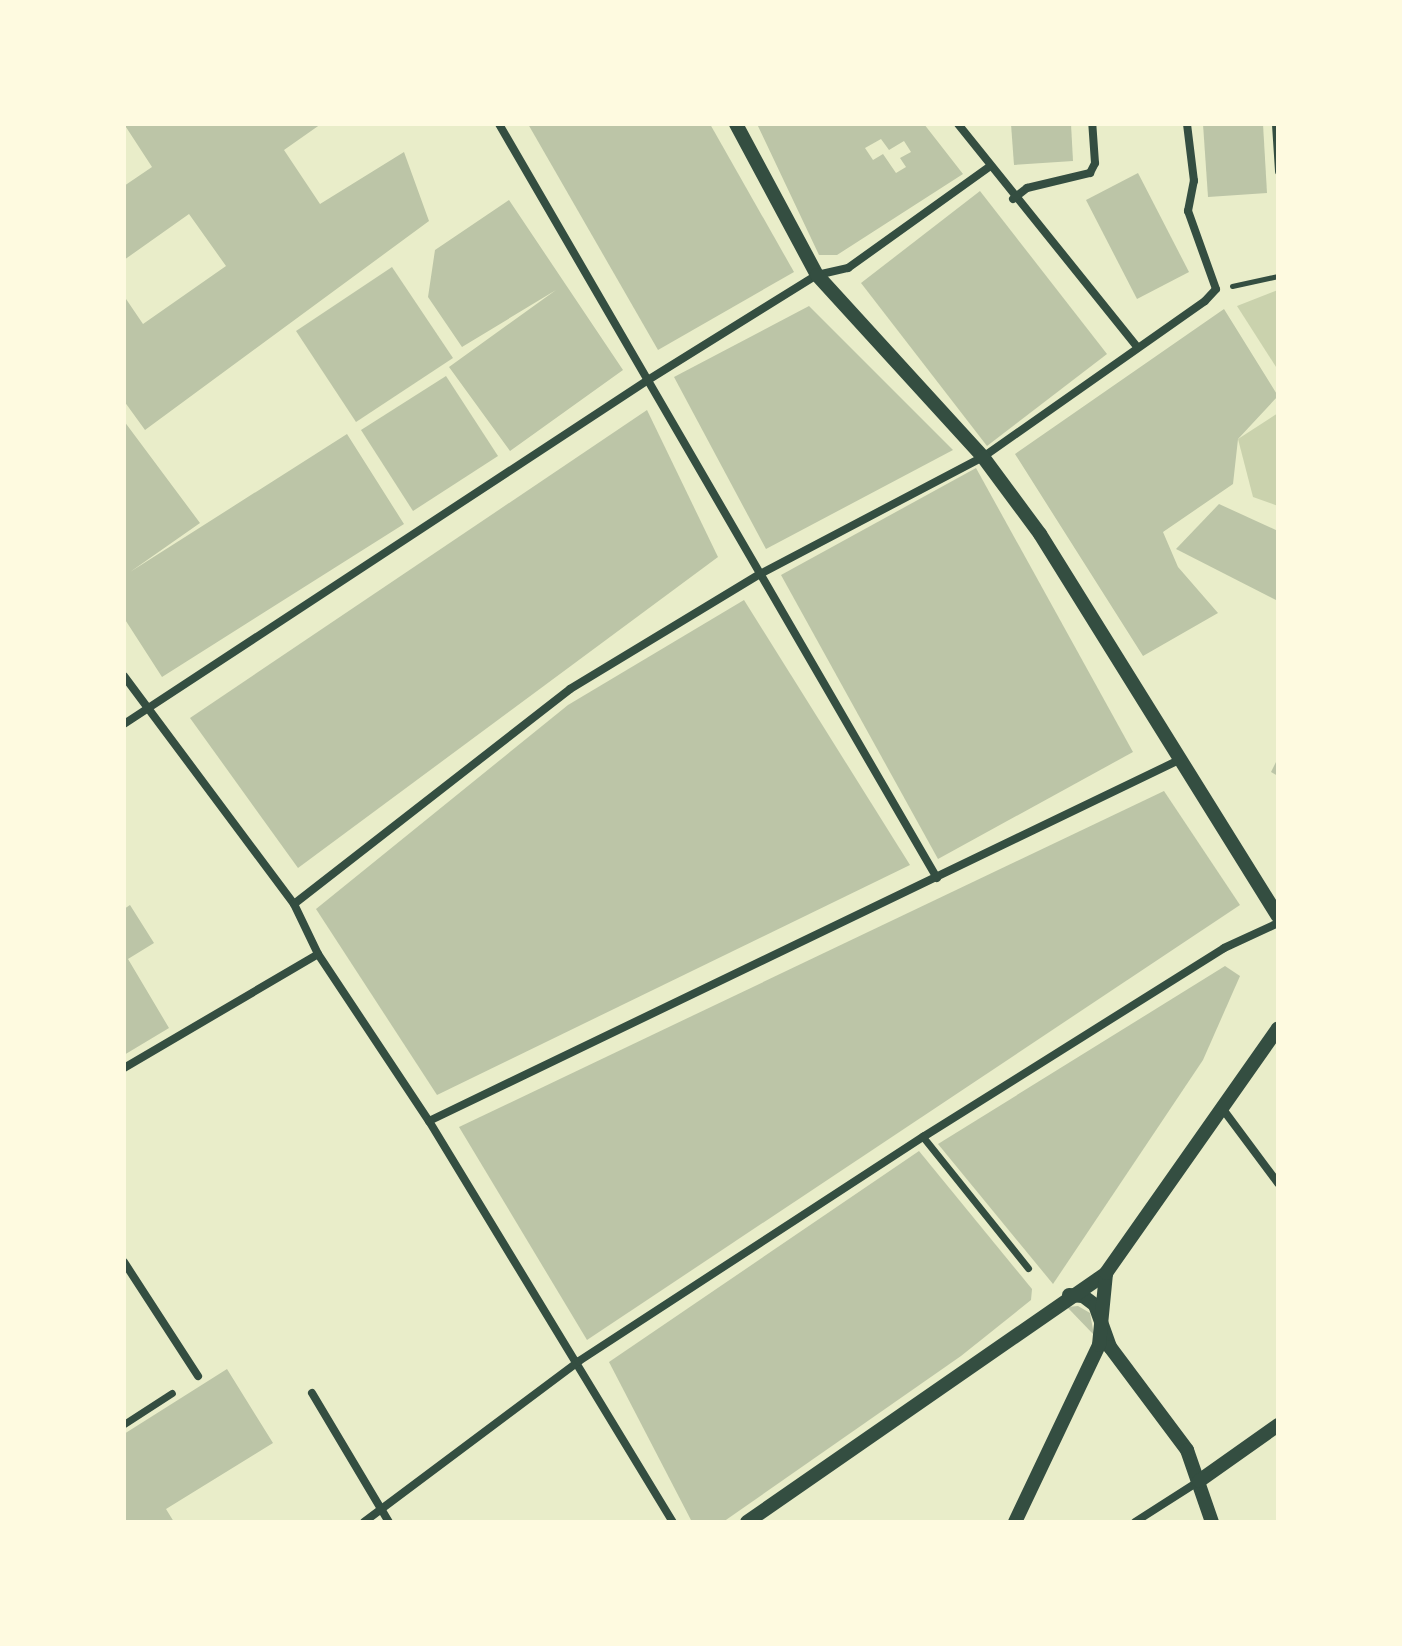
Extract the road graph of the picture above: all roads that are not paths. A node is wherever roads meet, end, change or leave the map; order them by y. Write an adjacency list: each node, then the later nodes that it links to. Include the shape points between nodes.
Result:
1 (499, 124): 12 (street)
2 (736, 124): 10 (street)
3 (958, 124): 7 (street)
4 (1092, 124): 9 (street, via 1095,163 1086,177 1027,188)
5 (1187, 124): 11 (street, via 1194,181 1188,211 1216,289)
6 (1275, 124): 8 (street)
7 (989, 167): 9 (street); 10 (street, via 848,268)
8 (1278, 171)
9 (1013, 199): 11 (street)
10 (817, 275): 12 (street); 13 (street)
11 (1138, 348): 13 (street)
12 (648, 380): 14 (street); 16 (street)
13 (983, 457): 14 (street); 18 (street, via 1083,600)
14 (760, 574): 19 (street); 20 (street, via 570,689)
15 (124, 676): 16 (street)
16 (149, 710): 17 (street); 20 (street)
17 (124, 724)
18 (1179, 760): 19 (street); 21 (street)
19 (937, 878): 27 (street)
20 (294, 904): 23 (street)
21 (1278, 916)
22 (1278, 923): 28 (street, via 1224,948)
23 (318, 954): 25 (street); 27 (street)
24 (1278, 1028): 26 (street)
25 (124, 1068)
26 (1222, 1108): 29 (street); 32 (street)
27 (429, 1121): 35 (street)
28 (923, 1137): 31 (street); 35 (street)
29 (1278, 1183)
30 (124, 1262): 36 (street)
31 (1028, 1268)
32 (1106, 1273): 33 (street); 34 (street)
33 (1069, 1295): 34 (street, via 1092,1301); 46 (street)
34 (1101, 1322): 41 (street, via 1110,1347 1187,1450); 47 (street, via 1099,1345)
35 (579, 1361): 42 (street); 45 (street)
36 (198, 1376)
37 (172, 1393): 39 (street)
38 (312, 1393): 42 (street)
39 (124, 1424)
40 (1278, 1425): 41 (street)
41 (1199, 1481): 48 (street); 49 (street)
42 (382, 1511): 43 (street); 44 (street)
43 (364, 1522)
44 (389, 1522)
45 (673, 1522)
46 (747, 1522)
47 (1015, 1522)
48 (1135, 1522)
49 (1212, 1522)

